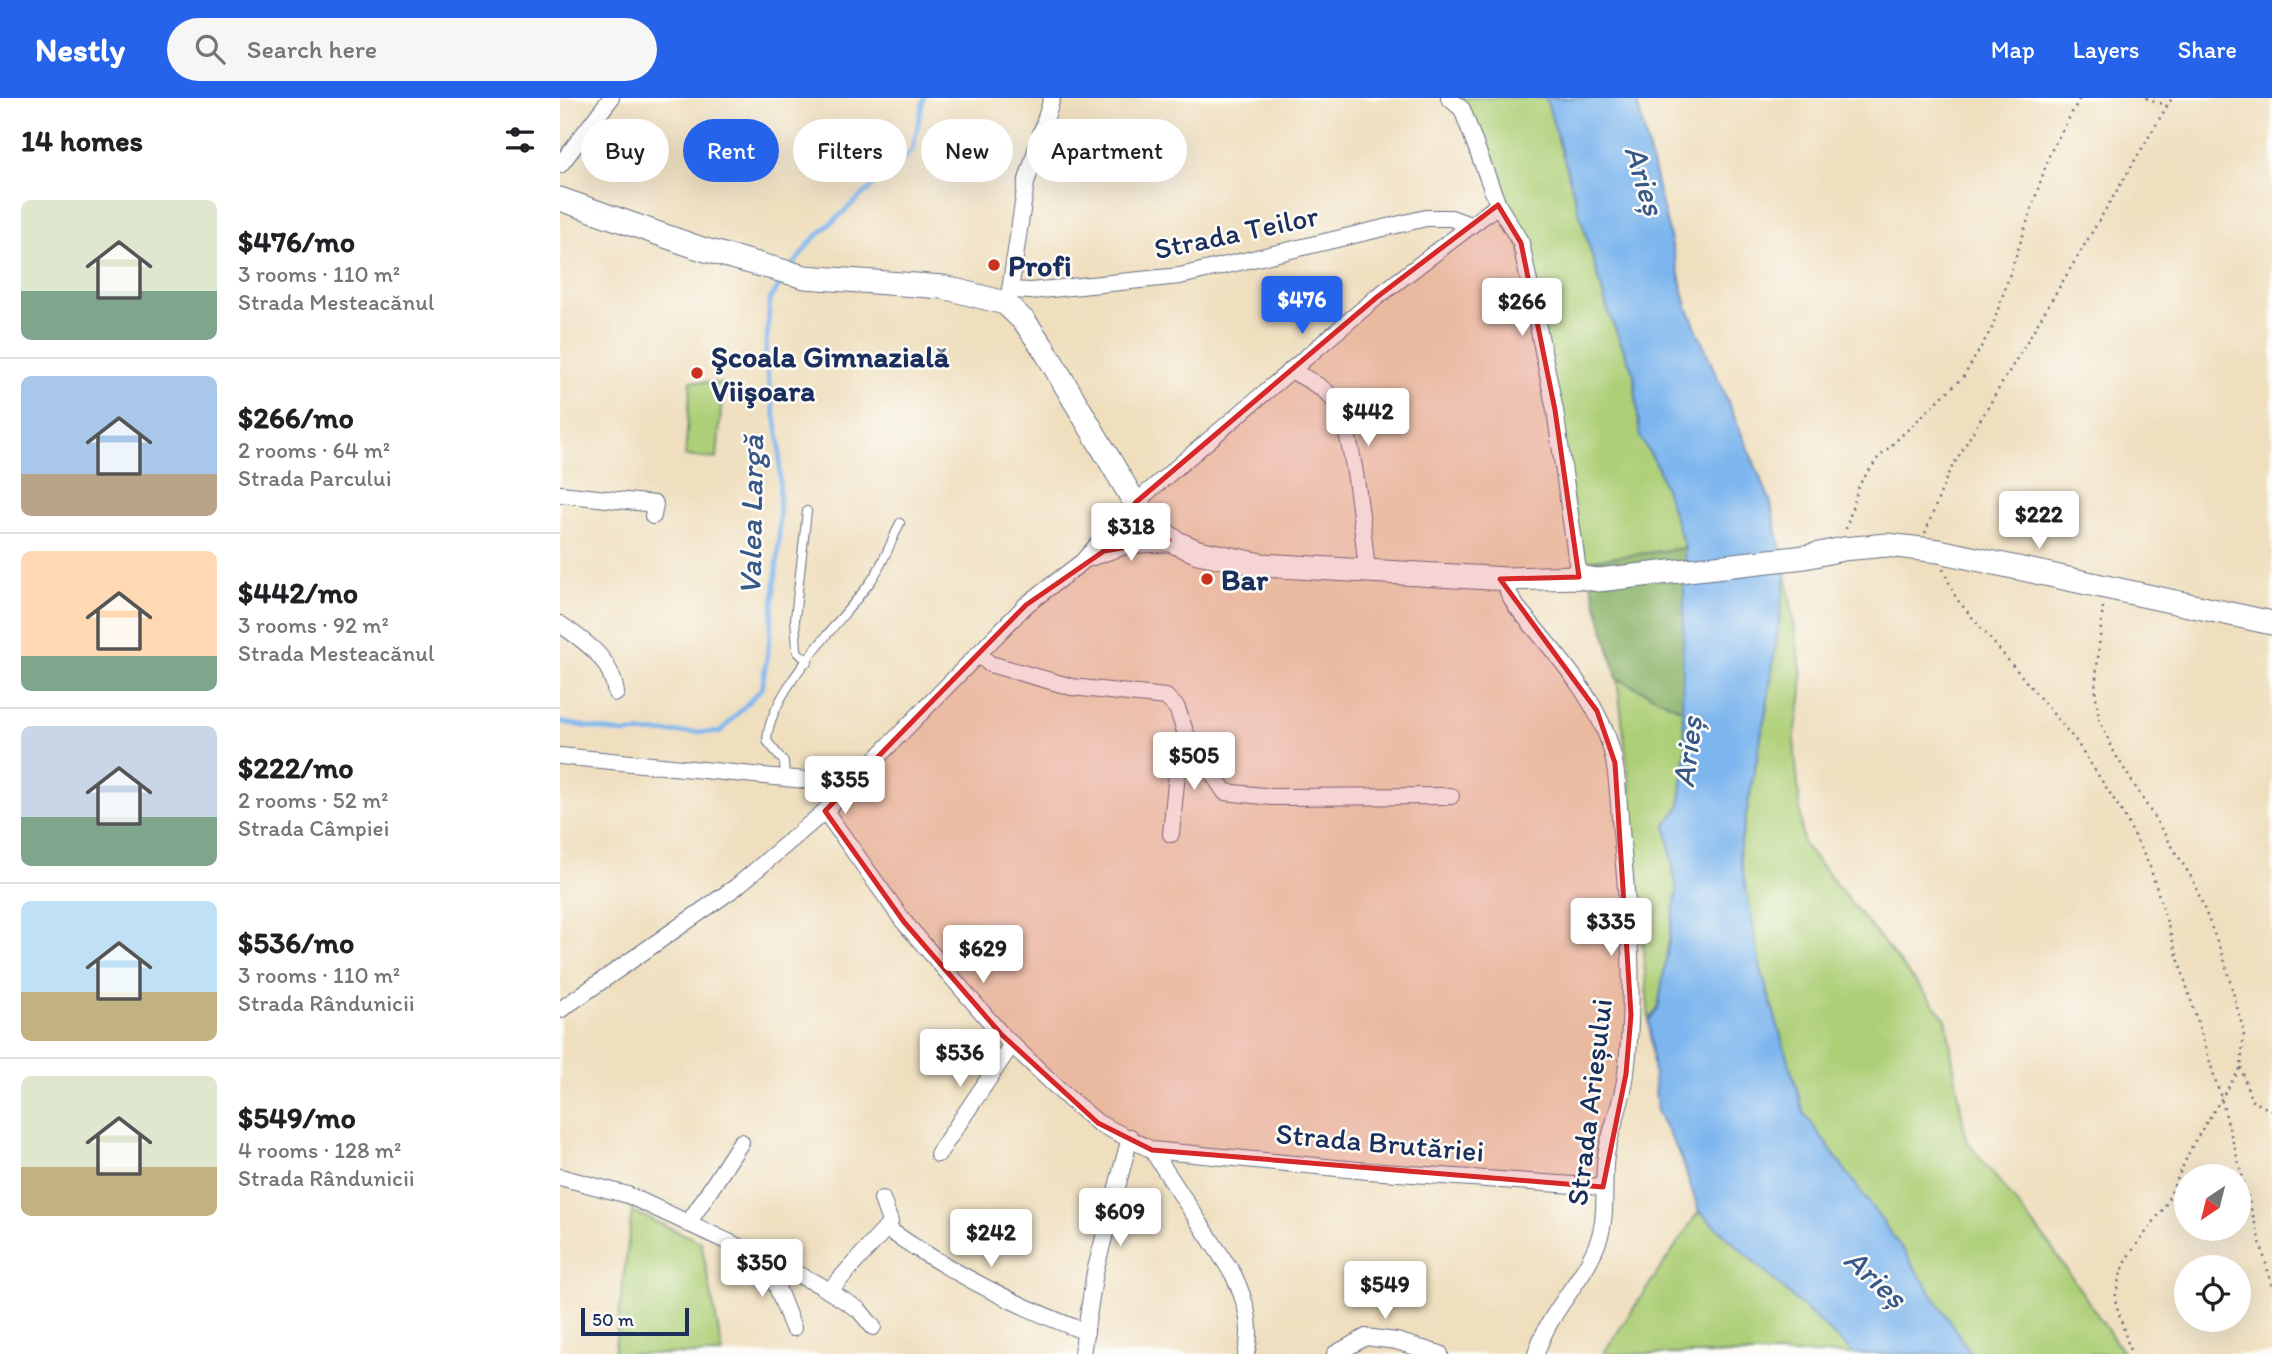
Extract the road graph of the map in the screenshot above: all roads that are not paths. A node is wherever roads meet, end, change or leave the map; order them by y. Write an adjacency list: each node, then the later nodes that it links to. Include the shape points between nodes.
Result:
1 (611, 98): 4 (street)
2 (1052, 98): 8 (street, via 1026,183)
3 (1449, 98): 6 (street, via 1462,109)
4 (560, 165)
5 (560, 199): 8 (main road, via 804,277)
6 (1498, 205): 7 (street); 18 (street, via 1521,243)
7 (1470, 225): 8 (street, Strada Teilor, via 1451,218 1426,218 1180,276); 9 (street)
8 (1008, 296): 11 (main road)
9 (1291, 370): 11 (street); 17 (street, via 1333,398 1342,421 1355,474)
10 (560, 494): 13 (street, via 655,504)
11 (1135, 503): 15 (main road); 16 (street)
12 (807, 511): 23 (lane, via 795,632 797,652)
13 (653, 516)
14 (900, 523): 23 (lane, via 872,580)
15 (1177, 543): 16 (street, via 1128,545); 17 (main road, via 1240,563)
16 (1082, 562): 22 (street, via 1026,605)
17 (1367, 571): 19 (main road)
18 (1588, 578): 19 (main road); 20 (main road, via 1887,545 1929,549)
19 (1507, 579): 39 (street, Strada Arieșului, via 1516,606 1597,711 1615,764 1631,1015 1626,1074 1620,1110 1611,1129)
20 (2272, 623)
21 (560, 624): 24 (street, via 598,652 610,667)
22 (979, 655): 25 (street, via 990,664 1072,687 1166,697 1177,708); 28 (street)
23 (808, 662): 27 (lane, via 783,698 767,734 767,741 784,762)
24 (617, 693)
25 (1186, 734): 29 (street, via 1221,788 1230,793); 31 (street, via 1180,742)
26 (560, 756): 27 (street)
27 (785, 778): 28 (street, via 815,781)
28 (840, 795): 30 (street)
29 (1451, 796)
30 (825, 811): 32 (street, via 736,887); 33 (street, via 904,922)
31 (1171, 834)
32 (560, 1010)
33 (1012, 1044): 34 (street, via 1088,1115); 37 (street)
34 (1130, 1137): 36 (street); 47 (street, via 1095,1272)
35 (741, 1142): 41 (street)
36 (1152, 1150): 39 (street, Strada Brutăriei); 49 (street, via 1242,1293 1250,1342)
37 (938, 1154)
38 (560, 1177): 41 (street, via 628,1195)
39 (1603, 1187): 52 (street, Strada Arieșului, via 1605,1212 1595,1250 1543,1329)
40 (882, 1199): 42 (street, via 890,1222)
41 (688, 1224): 43 (street)
42 (886, 1228): 44 (street); 47 (street, via 975,1282)
43 (775, 1265): 44 (street); 46 (street, via 775,1282)
44 (829, 1291): 45 (street, via 859,1310)
45 (873, 1327)
46 (793, 1328)
47 (1086, 1332): 48 (street)
48 (1082, 1354)
49 (1246, 1354)
50 (1335, 1354): 51 (street, via 1366,1337)
51 (1440, 1354)
52 (1535, 1354)

